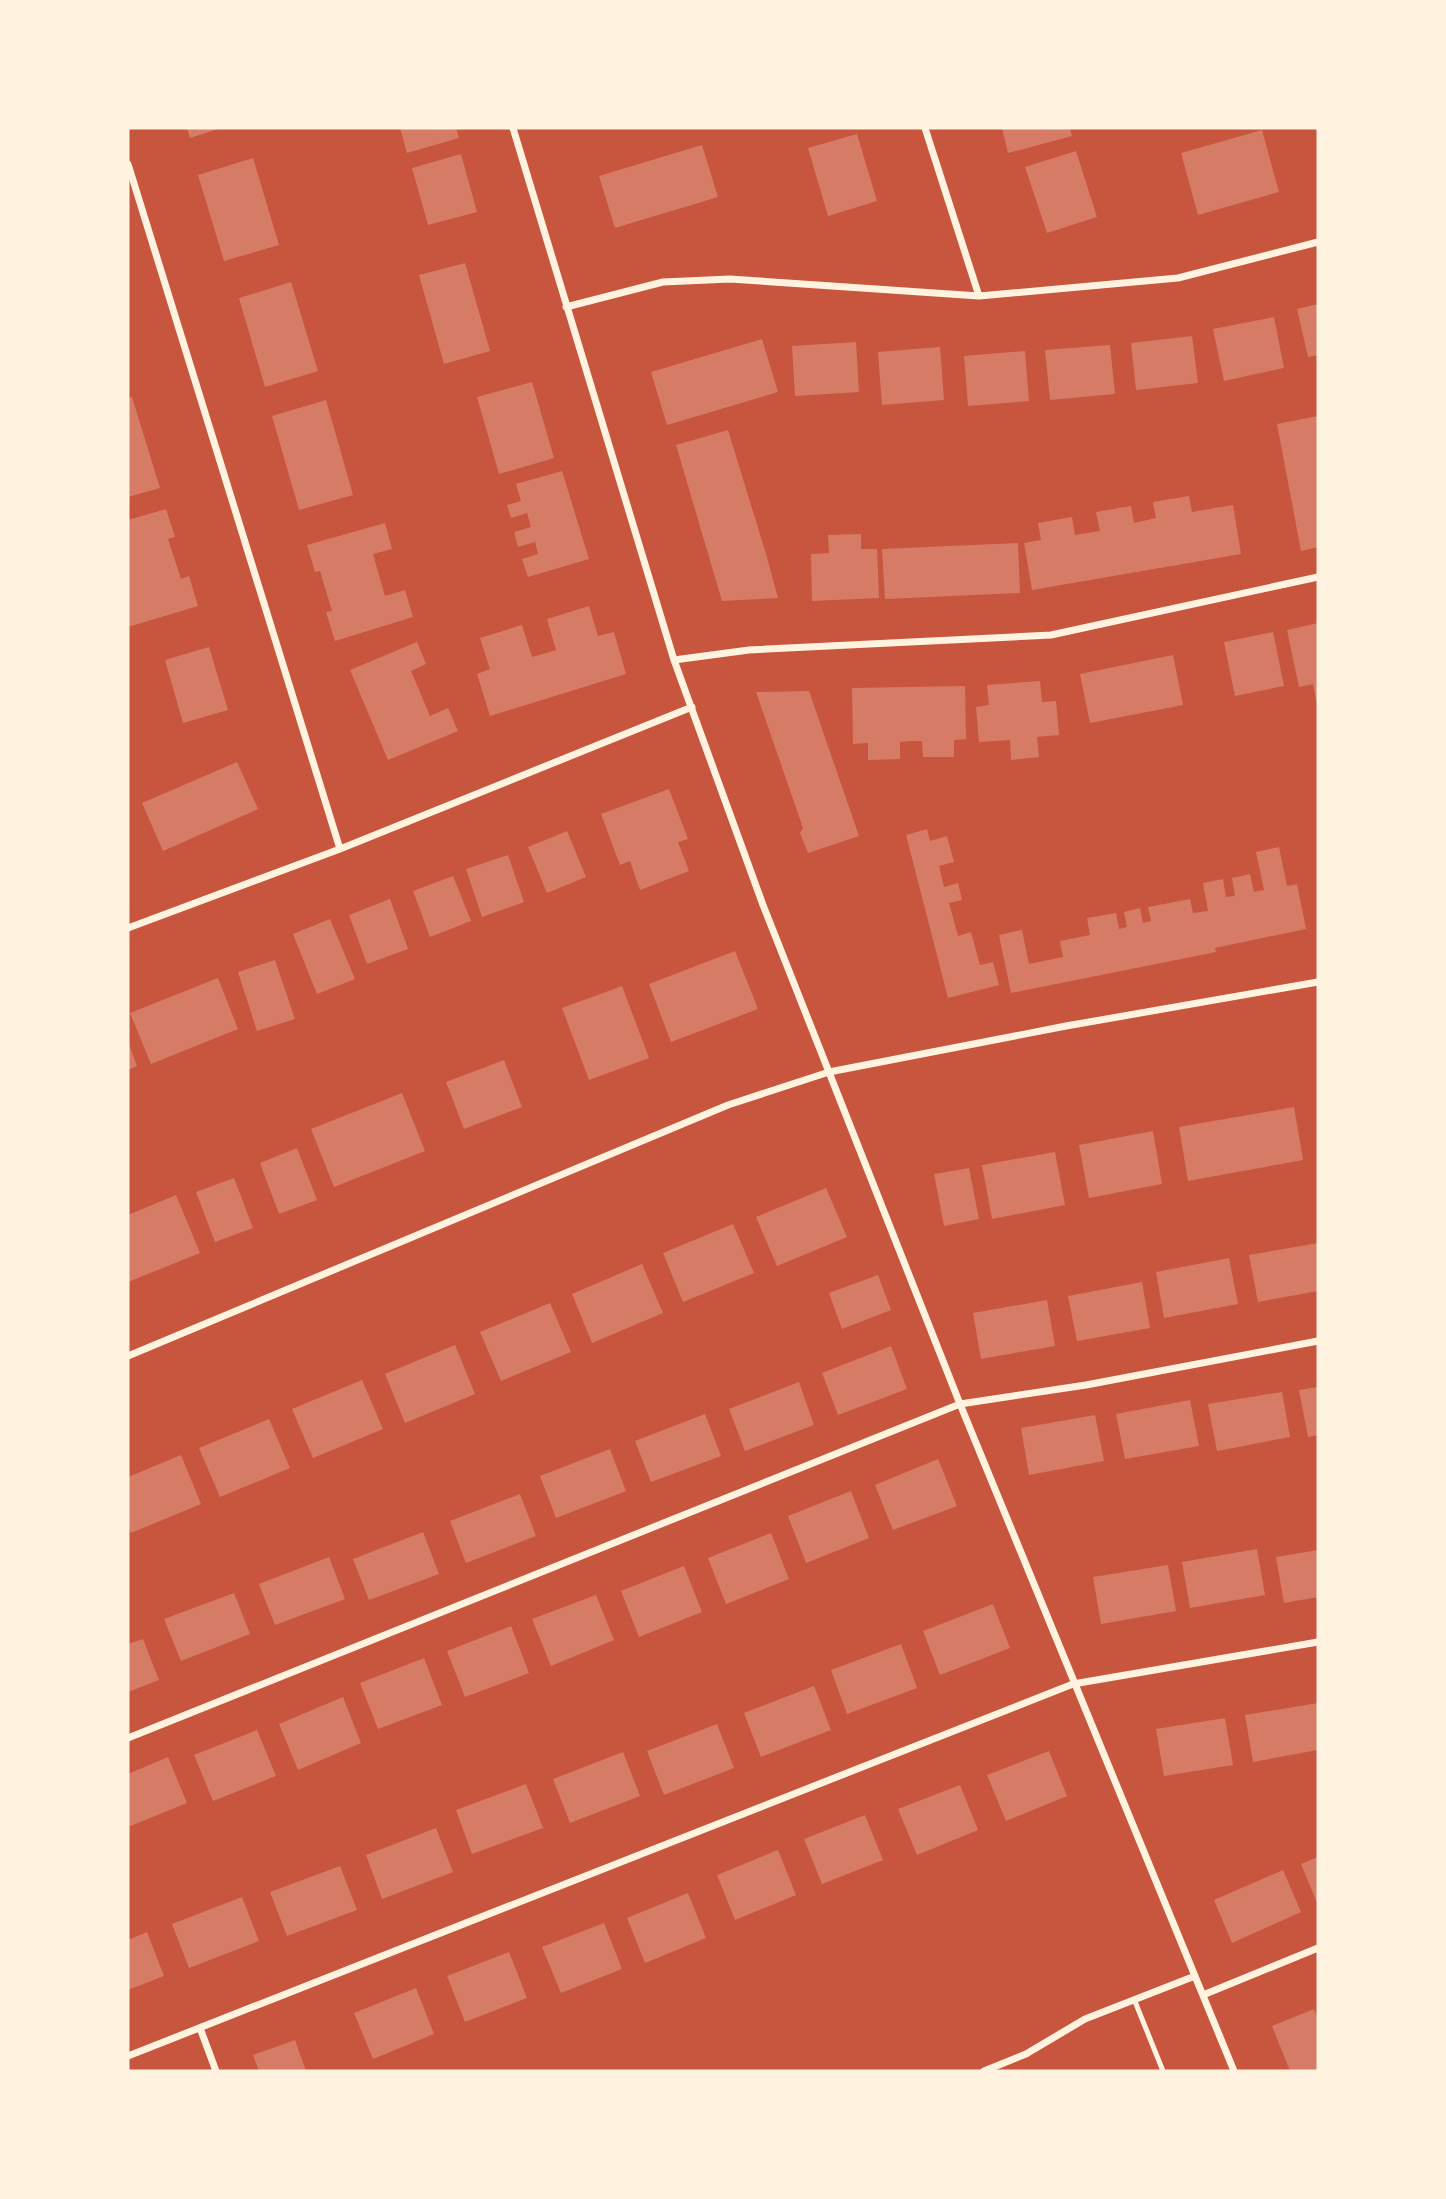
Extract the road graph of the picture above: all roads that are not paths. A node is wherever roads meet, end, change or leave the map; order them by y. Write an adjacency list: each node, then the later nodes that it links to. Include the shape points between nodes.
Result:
1 (513, 128): 6 (street)
2 (925, 128): 5 (street)
3 (128, 164): 10 (street)
4 (1318, 242): 5 (street, via 1178,278)
5 (979, 296): 6 (street, via 730,279 663,282)
6 (566, 307): 8 (street)
7 (1318, 577): 8 (street, via 1051,635 749,650)
8 (674, 660): 9 (street)
9 (692, 707): 10 (street); 13 (street)
10 (340, 849): 11 (street)
11 (128, 928)
12 (1318, 982): 13 (street)
13 (829, 1072): 15 (street, via 728,1105); 16 (street)
14 (1318, 1341): 16 (street)
15 (128, 1356)
16 (960, 1404): 18 (street); 19 (street)
17 (1318, 1642): 18 (street)
18 (1073, 1684): 21 (street); 24 (street)
19 (128, 1738)
20 (1318, 1948): 22 (street)
21 (1195, 1976): 22 (street); 23 (street)
22 (1203, 1995): 29 (street)
23 (1134, 1999): 27 (street); 28 (lane)
24 (200, 2028): 25 (street); 26 (street)
25 (128, 2056)
26 (216, 2071)
27 (984, 2071)
28 (1163, 2071)
29 (1234, 2071)

